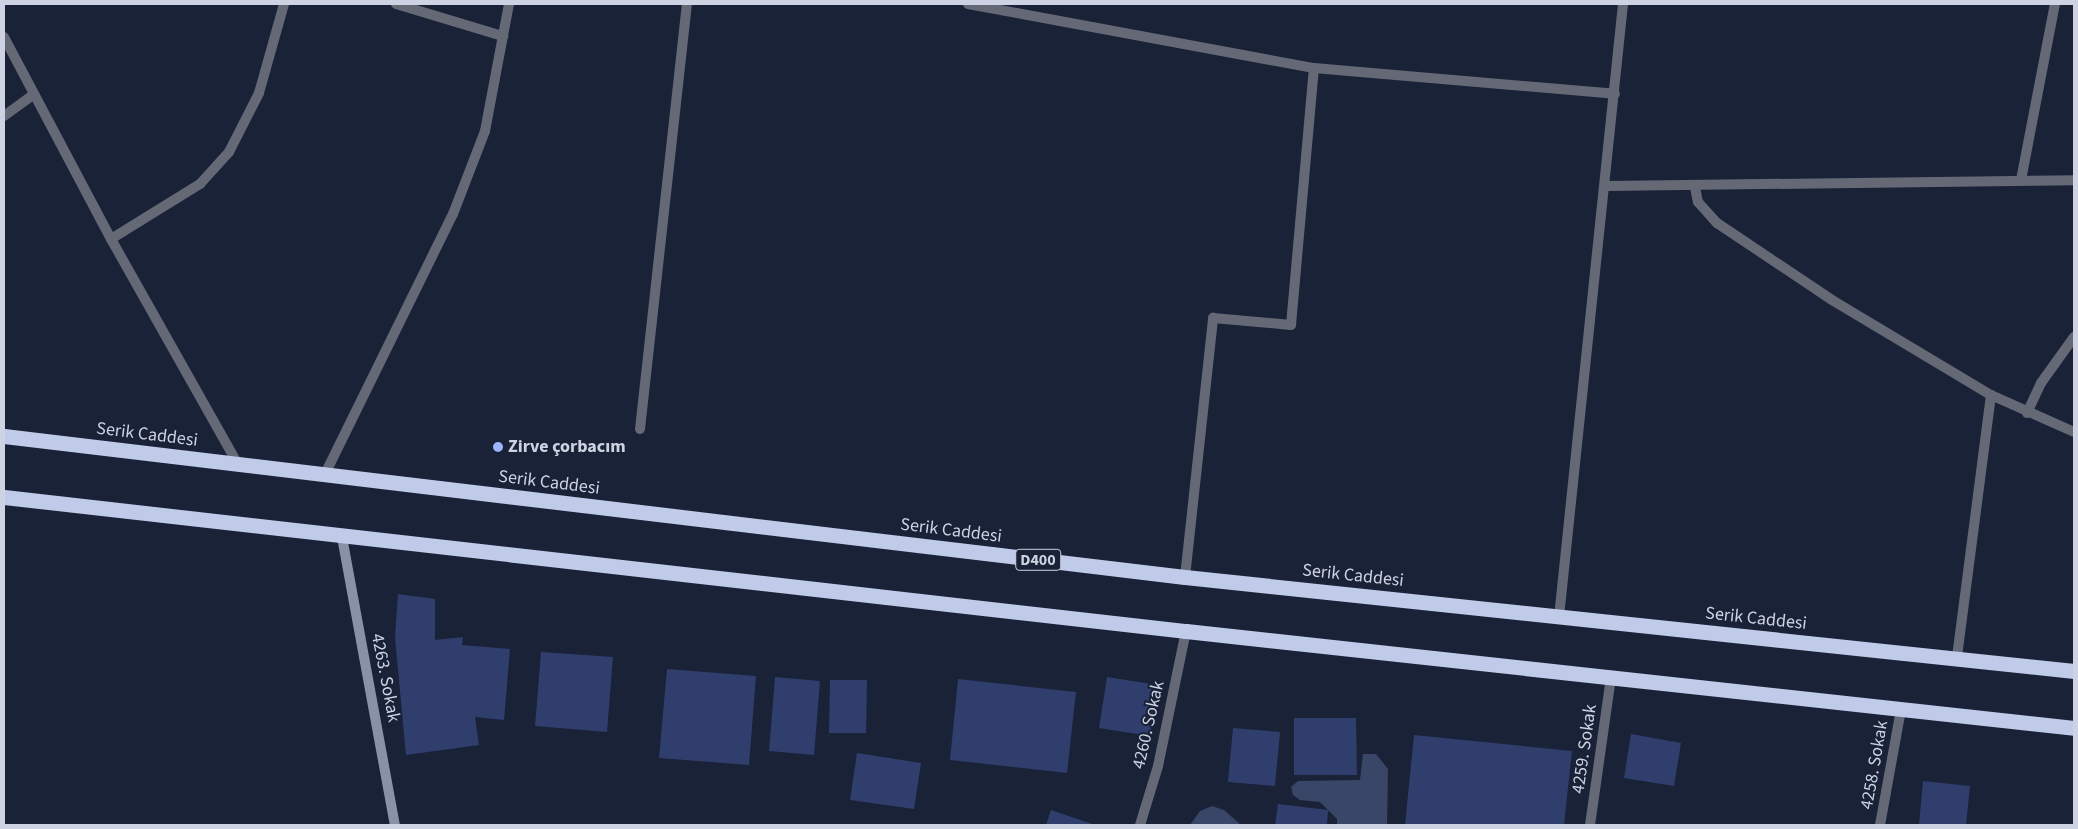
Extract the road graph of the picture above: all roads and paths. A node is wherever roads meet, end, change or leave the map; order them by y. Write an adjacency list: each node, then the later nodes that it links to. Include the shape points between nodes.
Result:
1 (284, 4): 18 (street, via 259,93 229,152 200,184)
2 (396, 4): 8 (street)
3 (509, 4): 8 (street)
4 (688, 4): 22 (street)
5 (968, 4): 10 (street)
6 (1623, 4): 12 (street)
7 (2055, 4): 14 (street)
8 (503, 36): 26 (street, via 485,131 453,214)
9 (4, 37): 11 (street)
10 (1314, 68): 12 (street); 29 (street, via 1291,325 1214,318)
11 (34, 94): 13 (street); 18 (street)
12 (1615, 94): 16 (street)
13 (4, 116)
14 (2021, 180): 15 (street); 17 (street)
15 (2074, 180)
16 (1606, 186): 17 (street); 30 (street)
17 (1695, 187): 20 (street, via 1698,202 1717,223 1832,300)
18 (111, 239): 25 (street)
19 (2074, 337): 21 (street, via 2041,383)
20 (1991, 395): 21 (street); 32 (street)
21 (2027, 412): 23 (street)
22 (640, 429)
23 (2074, 432)
24 (4, 436): 25 (highway, Serik Caddesi / D400)
25 (239, 466): 26 (highway, Serik Caddesi / D400)
26 (324, 476): 29 (highway, Serik Caddesi / D400)
27 (4, 497): 28 (highway)
28 (342, 537): 31 (highway); 37 (street, 4263. Sokak)
29 (1185, 577): 30 (highway, Serik Caddesi / D400)
30 (1559, 617): 32 (highway, Serik Caddesi / D400)
31 (1186, 631): 34 (highway); 38 (street, 4260. Sokak, via 1158,766)
32 (1957, 658): 33 (highway, Serik Caddesi / D400)
33 (2074, 672)
34 (1611, 678): 35 (highway); 39 (street, 4259. Sokak)
35 (1901, 710): 36 (highway); 40 (street, 4258. Sokak)
36 (2074, 728)
37 (395, 825)
38 (1140, 825)
39 (1590, 825)
40 (1880, 825)

